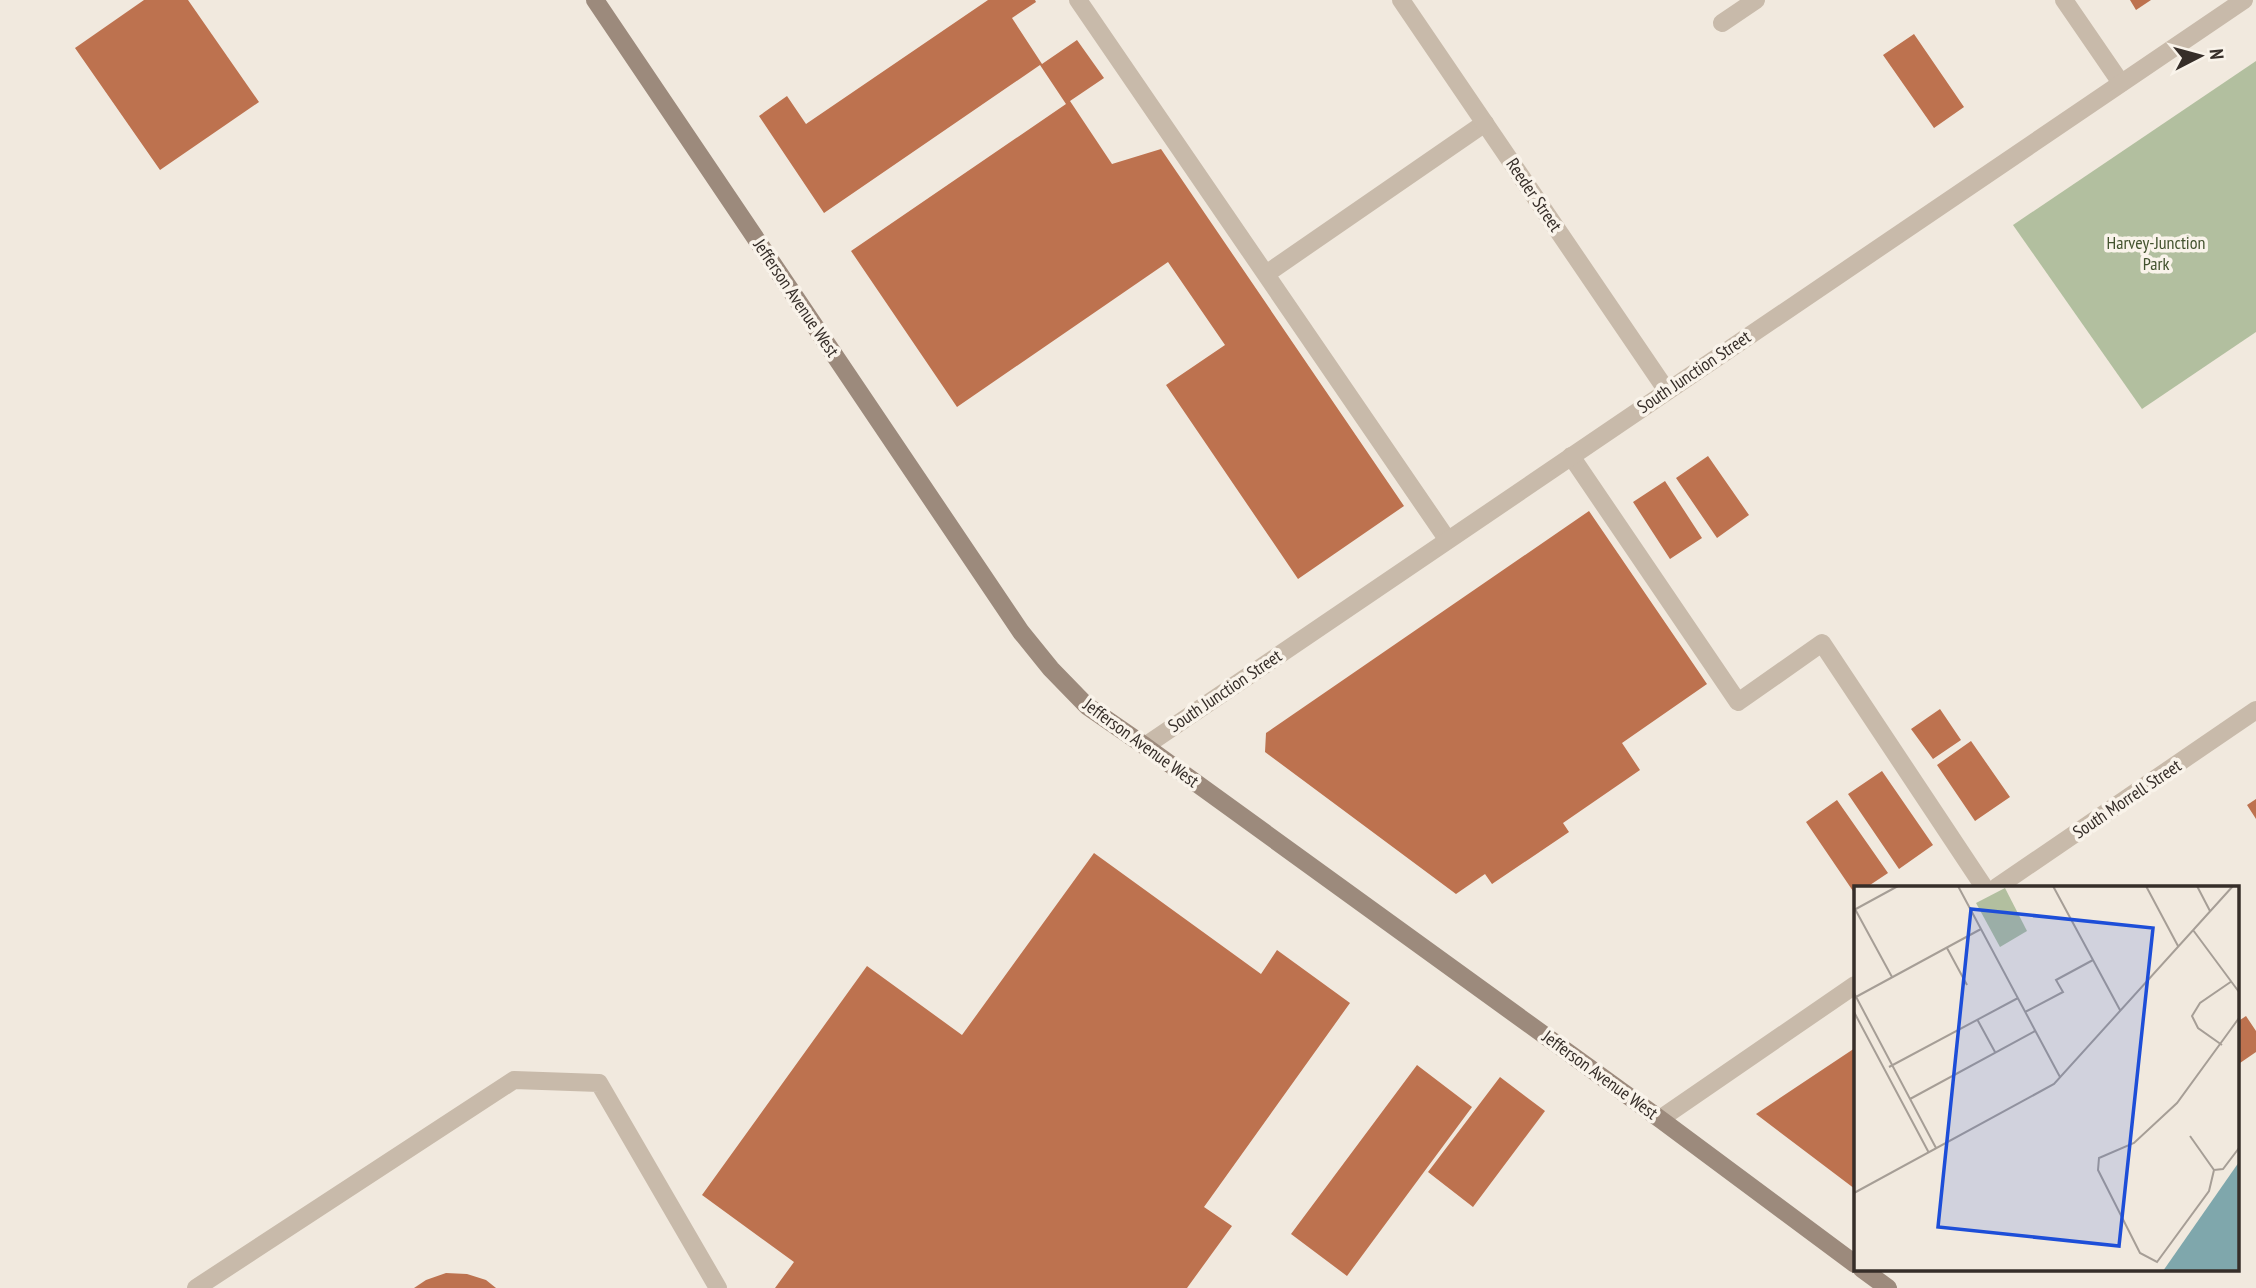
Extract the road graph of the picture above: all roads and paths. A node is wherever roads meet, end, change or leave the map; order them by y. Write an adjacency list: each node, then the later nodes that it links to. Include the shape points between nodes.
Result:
1 (595, 0): 15 (main road, Jefferson Avenue West, via 1021,632 1087,706)
2 (1078, 0): 10 (street)
3 (1401, 0): 9 (street, Reeder Street)
4 (1756, 0): 7 (street)
5 (2064, 0): 8 (street)
6 (2244, 0): 8 (street, South Junction Street)
7 (1722, 23)
8 (2121, 83): 11 (street, South Junction Street)
9 (1485, 123): 10 (street); 11 (street, Reeder Street)
10 (1266, 275): 13 (street)
11 (1667, 391): 12 (street, South Junction Street)
12 (1571, 456): 13 (street, South Junction Street); 16 (street, via 1738,702 1822,643)
13 (1447, 539): 15 (street, South Junction Street)
14 (2256, 710): 17 (street, South Morrell Street)
15 (1145, 746): 19 (main road, Jefferson Avenue West)
16 (1983, 886)
17 (1998, 886)
18 (1854, 986): 19 (street)
19 (1660, 1119): 20 (main road, Jefferson Avenue West)
20 (1854, 1263)
21 (1863, 1270): 24 (main road)
22 (196, 1288): 23 (street, via 514,1080 599,1083)
23 (718, 1288)
24 (1888, 1288)

